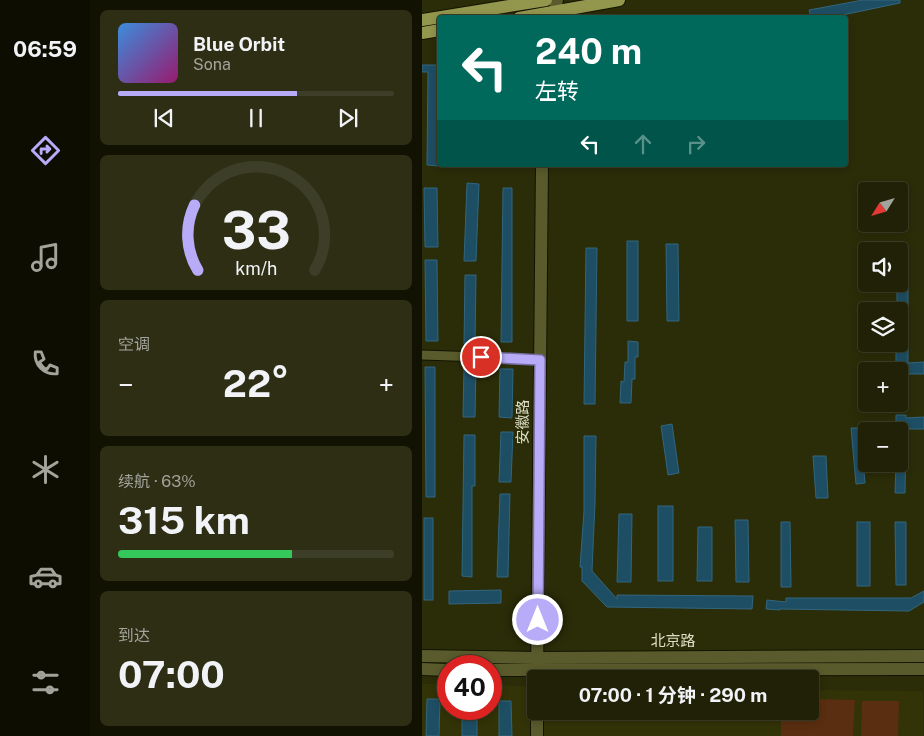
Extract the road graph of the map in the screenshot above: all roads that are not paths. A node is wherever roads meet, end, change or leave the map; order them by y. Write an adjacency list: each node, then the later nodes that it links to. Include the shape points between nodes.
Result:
1 (546, 0): 4 (main road)
2 (619, 0): 3 (main road)
3 (555, 10): 5 (main road)
4 (453, 15)
5 (532, 15)
6 (437, 18): 7 (main road)
7 (422, 20)
8 (437, 30): 9 (main road)
9 (422, 33)
10 (542, 167): 12 (street, 安徽路)
11 (422, 355): 12 (street)
12 (540, 360): 16 (street, 安徽路)
13 (422, 656): 16 (street, 北京路)
14 (924, 656): 16 (street, 北京路)
15 (422, 669): 17 (street)
16 (537, 669): 18 (street, 北京路); 19 (street, 北京路)
17 (437, 670)
18 (502, 670)
19 (924, 670)
20 (537, 720): 21 (street)
21 (537, 736)

